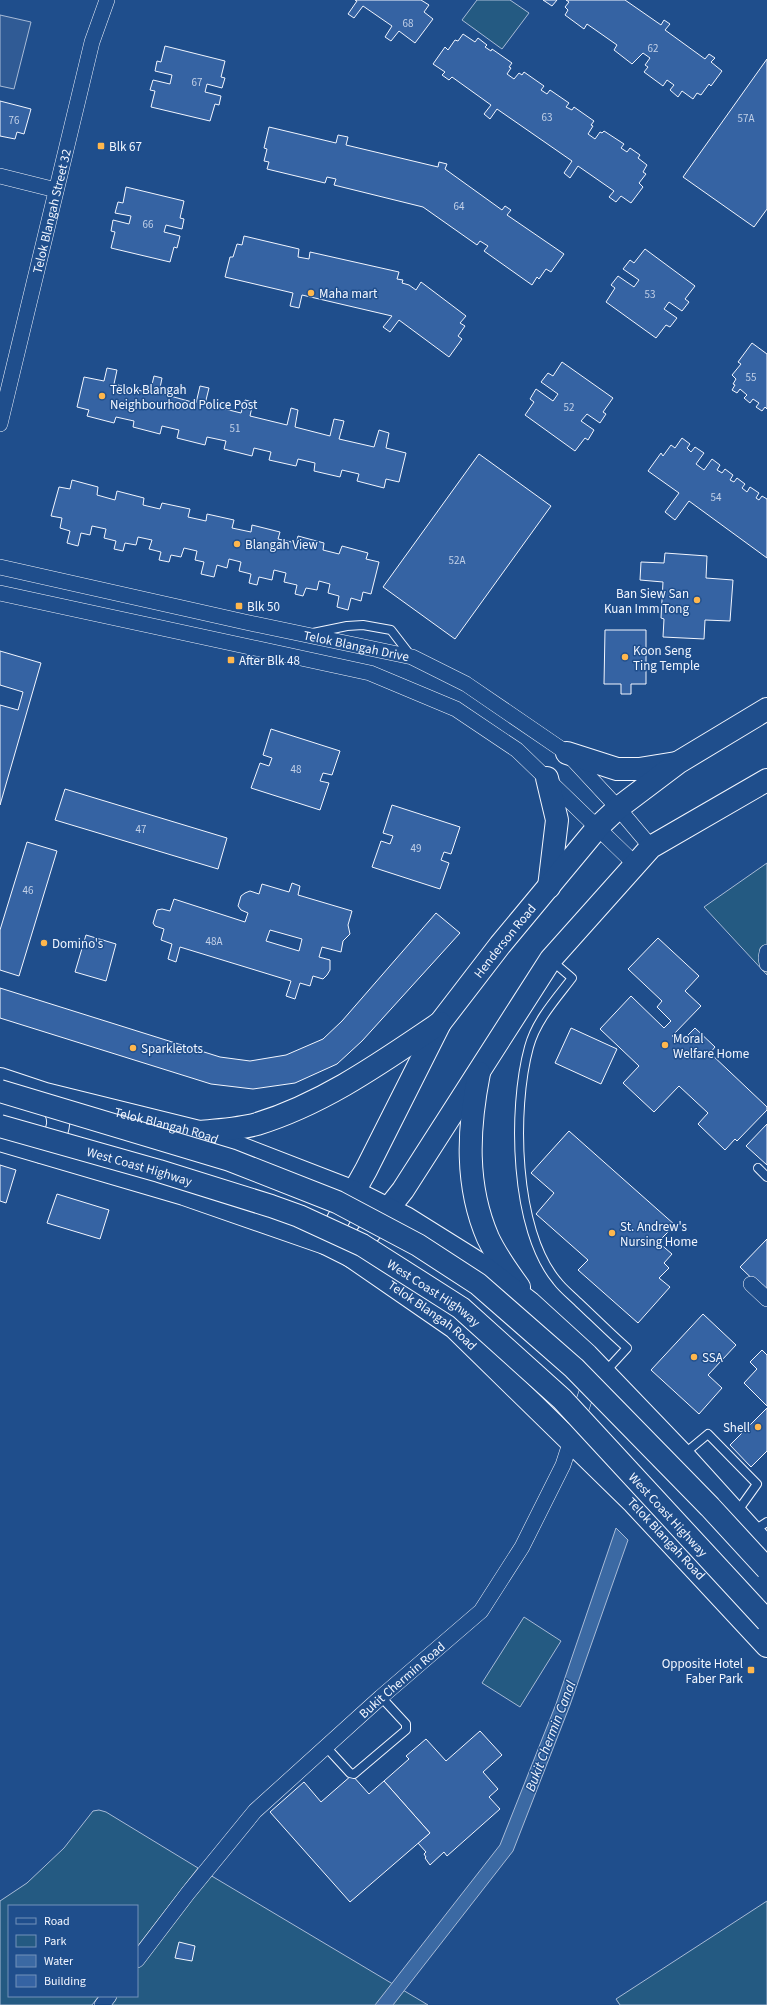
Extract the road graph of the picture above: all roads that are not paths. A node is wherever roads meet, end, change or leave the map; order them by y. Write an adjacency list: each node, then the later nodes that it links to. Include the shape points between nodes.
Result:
1 (107, 0): 3 (street, Telok Blangah Street 32, via 92,42)
2 (0, 176): 3 (street)
3 (56, 190): 4 (street, Telok Blangah Street 32)
4 (0, 424)
5 (0, 567): 7 (street, Telok Blangah Drive)
6 (0, 593): 12 (street, Telok Blangah Drive, via 370,673 456,709 518,750)
7 (304, 635): 8 (street, Telok Blangah Drive); 8 (lane, via 347,626 369,625 391,630)
8 (412, 657): 10 (street, Telok Blangah Drive, via 466,684)
9 (767, 709): 11 (main road, Henderson Road)
10 (567, 753): 11 (main road, via 617,769 639,769); 14 (street, Telok Blangah Drive)
11 (679, 762): 14 (main road, Henderson Road)
12 (547, 778): 15 (street, Telok Blangah Drive); 18 (main road, via 557,820)
13 (767, 780): 16 (main road)
14 (618, 808): 15 (main road, Henderson Road); 16 (street, Telok Blangah Drive)
15 (598, 827): 17 (street, Telok Blangah Drive); 18 (main road, Henderson Road)
16 (651, 847): 17 (main road)
17 (635, 864): 20 (main road)
18 (549, 887): 22 (main road, Henderson Road)
19 (767, 952): 21 (street)
20 (551, 959): 23 (main road); 41 (lane, via 572,978 542,1016 529,1046 522,1079 520,1165 527,1215 537,1249 556,1281 626,1348)
21 (767, 964)
22 (440, 1023): 28 (main road, via 369,1070 312,1103 256,1124); 33 (main road, Henderson Road)
23 (479, 1073): 34 (main road); 39 (main road, via 471,1125 470,1159 474,1191 489,1239)
24 (0, 1079): 26 (main road, Telok Blangah Road)
25 (0, 1091): 47 (main road, bridge, via 230,1160 337,1202 418,1245 478,1284 574,1368)
26 (45, 1094): 28 (main road, Telok Blangah Road); 30 (main road, via 55,1107 58,1124 54,1140)
27 (0, 1126): 48 (main road, West Coast Highway, bridge, via 271,1206 362,1245 409,1274 461,1308 562,1399)
28 (199, 1132): 33 (main road, Telok Blangah Road)
29 (0, 1140): 30 (main road, Telok Blangah Road)
30 (42, 1152): 35 (main road, Telok Blangah Road, via 184,1194)
31 (758, 1168): 32 (lane)
32 (767, 1177)
33 (354, 1192): 34 (main road, Telok Blangah Road); 35 (main road, Henderson Road)
34 (388, 1209): 36 (main road); 39 (main road, Telok Blangah Road, via 478,1263)
35 (325, 1243): 36 (main road, Telok Blangah Road)
36 (350, 1256): 42 (main road, Telok Blangah Road, via 454,1327)
37 (751, 1284): 38 (street)
38 (767, 1299)
39 (530, 1303): 40 (main road, Telok Blangah Road)
40 (587, 1355): 41 (main road, Telok Blangah Road); 42 (street, Bukit Chermin Road, via 590,1372 588,1388)
41 (605, 1372): 43 (main road, Telok Blangah Road)
42 (571, 1440): 49 (main road, Telok Blangah Road, via 655,1525); 50 (street, Bukit Chermin Road, via 562,1465 522,1547 481,1611)
43 (683, 1455): 44 (main road, Telok Blangah Road); 44 (lane, via 708,1434 757,1484)
44 (736, 1513): 45 (main road, Telok Blangah Road)
45 (759, 1526): 46 (main road, Telok Blangah Road)
46 (767, 1548)
47 (767, 1569)
48 (767, 1621)
49 (767, 1646)
50 (382, 1697): 51 (street, Bukit Chermin Road); 51 (lane, via 406,1724 406,1730 354,1774 350,1773)
51 (327, 1748): 52 (street, Bukit Chermin Road, via 255,1811)
52 (138, 1959)
53 (108, 1997): 54 (street)
54 (102, 2005)

